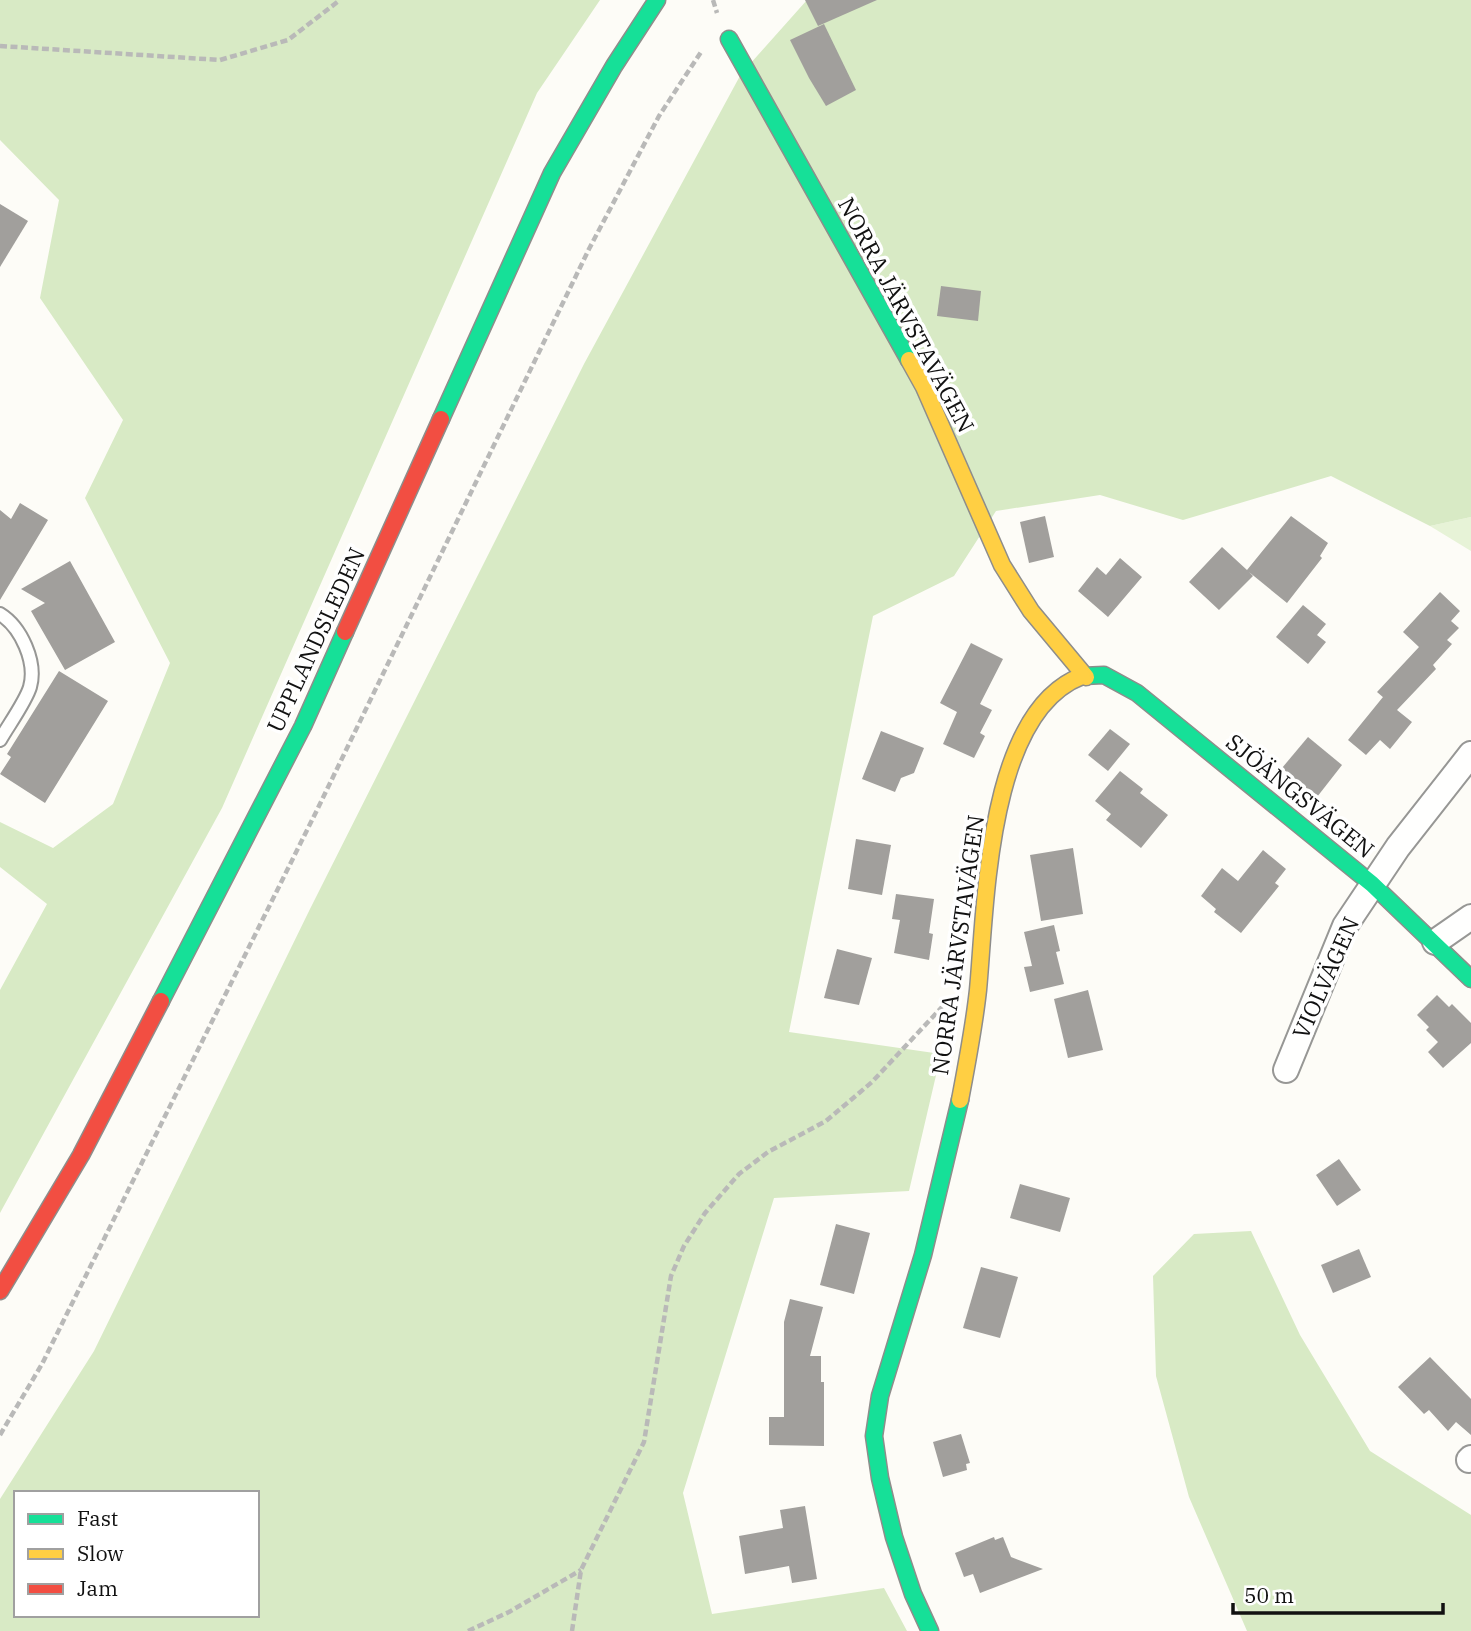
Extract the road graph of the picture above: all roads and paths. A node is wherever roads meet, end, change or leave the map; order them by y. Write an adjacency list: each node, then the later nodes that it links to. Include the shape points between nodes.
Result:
1 (340, 0): 4 (path, via 288,40 220,60)
2 (657, 0): 16 (street, UPPLANDSLEDEN, via 552,173 303,726 81,1155)
3 (729, 39): 7 (street, NORRA JÄRVSTAVÄGEN, via 924,387 1002,565 1031,611)
4 (0, 46)
5 (705, 46): 17 (path, via 659,116 589,249 42,1364)
6 (0, 614): 8 (lane, via 10,620 25,645 31,667 30,687)
7 (1086, 677): 10 (street, SJÖÄNGSVÄGEN, via 1106,675 1137,693); 21 (street, NORRA JÄRVSTAVÄGEN, via 1062,685 1029,723 1003,797 991,845 976,1005 957,1111 923,1255 882,1390 874,1436 902,1569)
8 (0, 740)
9 (1471, 754): 10 (street, VIOLVÄGEN)
10 (1372, 884): 12 (street, SJÖÄNGSVÄGEN); 15 (street, VIOLVÄGEN, via 1345,926)
11 (1471, 916): 12 (street)
12 (1435, 942): 13 (street, SJÖÄNGSVÄGEN)
13 (1471, 979)
14 (945, 1004): 18 (path, via 872,1082 826,1121 768,1152 739,1174 705,1213 671,1276 644,1442)
15 (1286, 1070)
16 (0, 1291)
17 (0, 1435)
18 (581, 1570): 19 (path); 20 (path)
19 (468, 1631)
20 (572, 1631)
21 (930, 1631)

